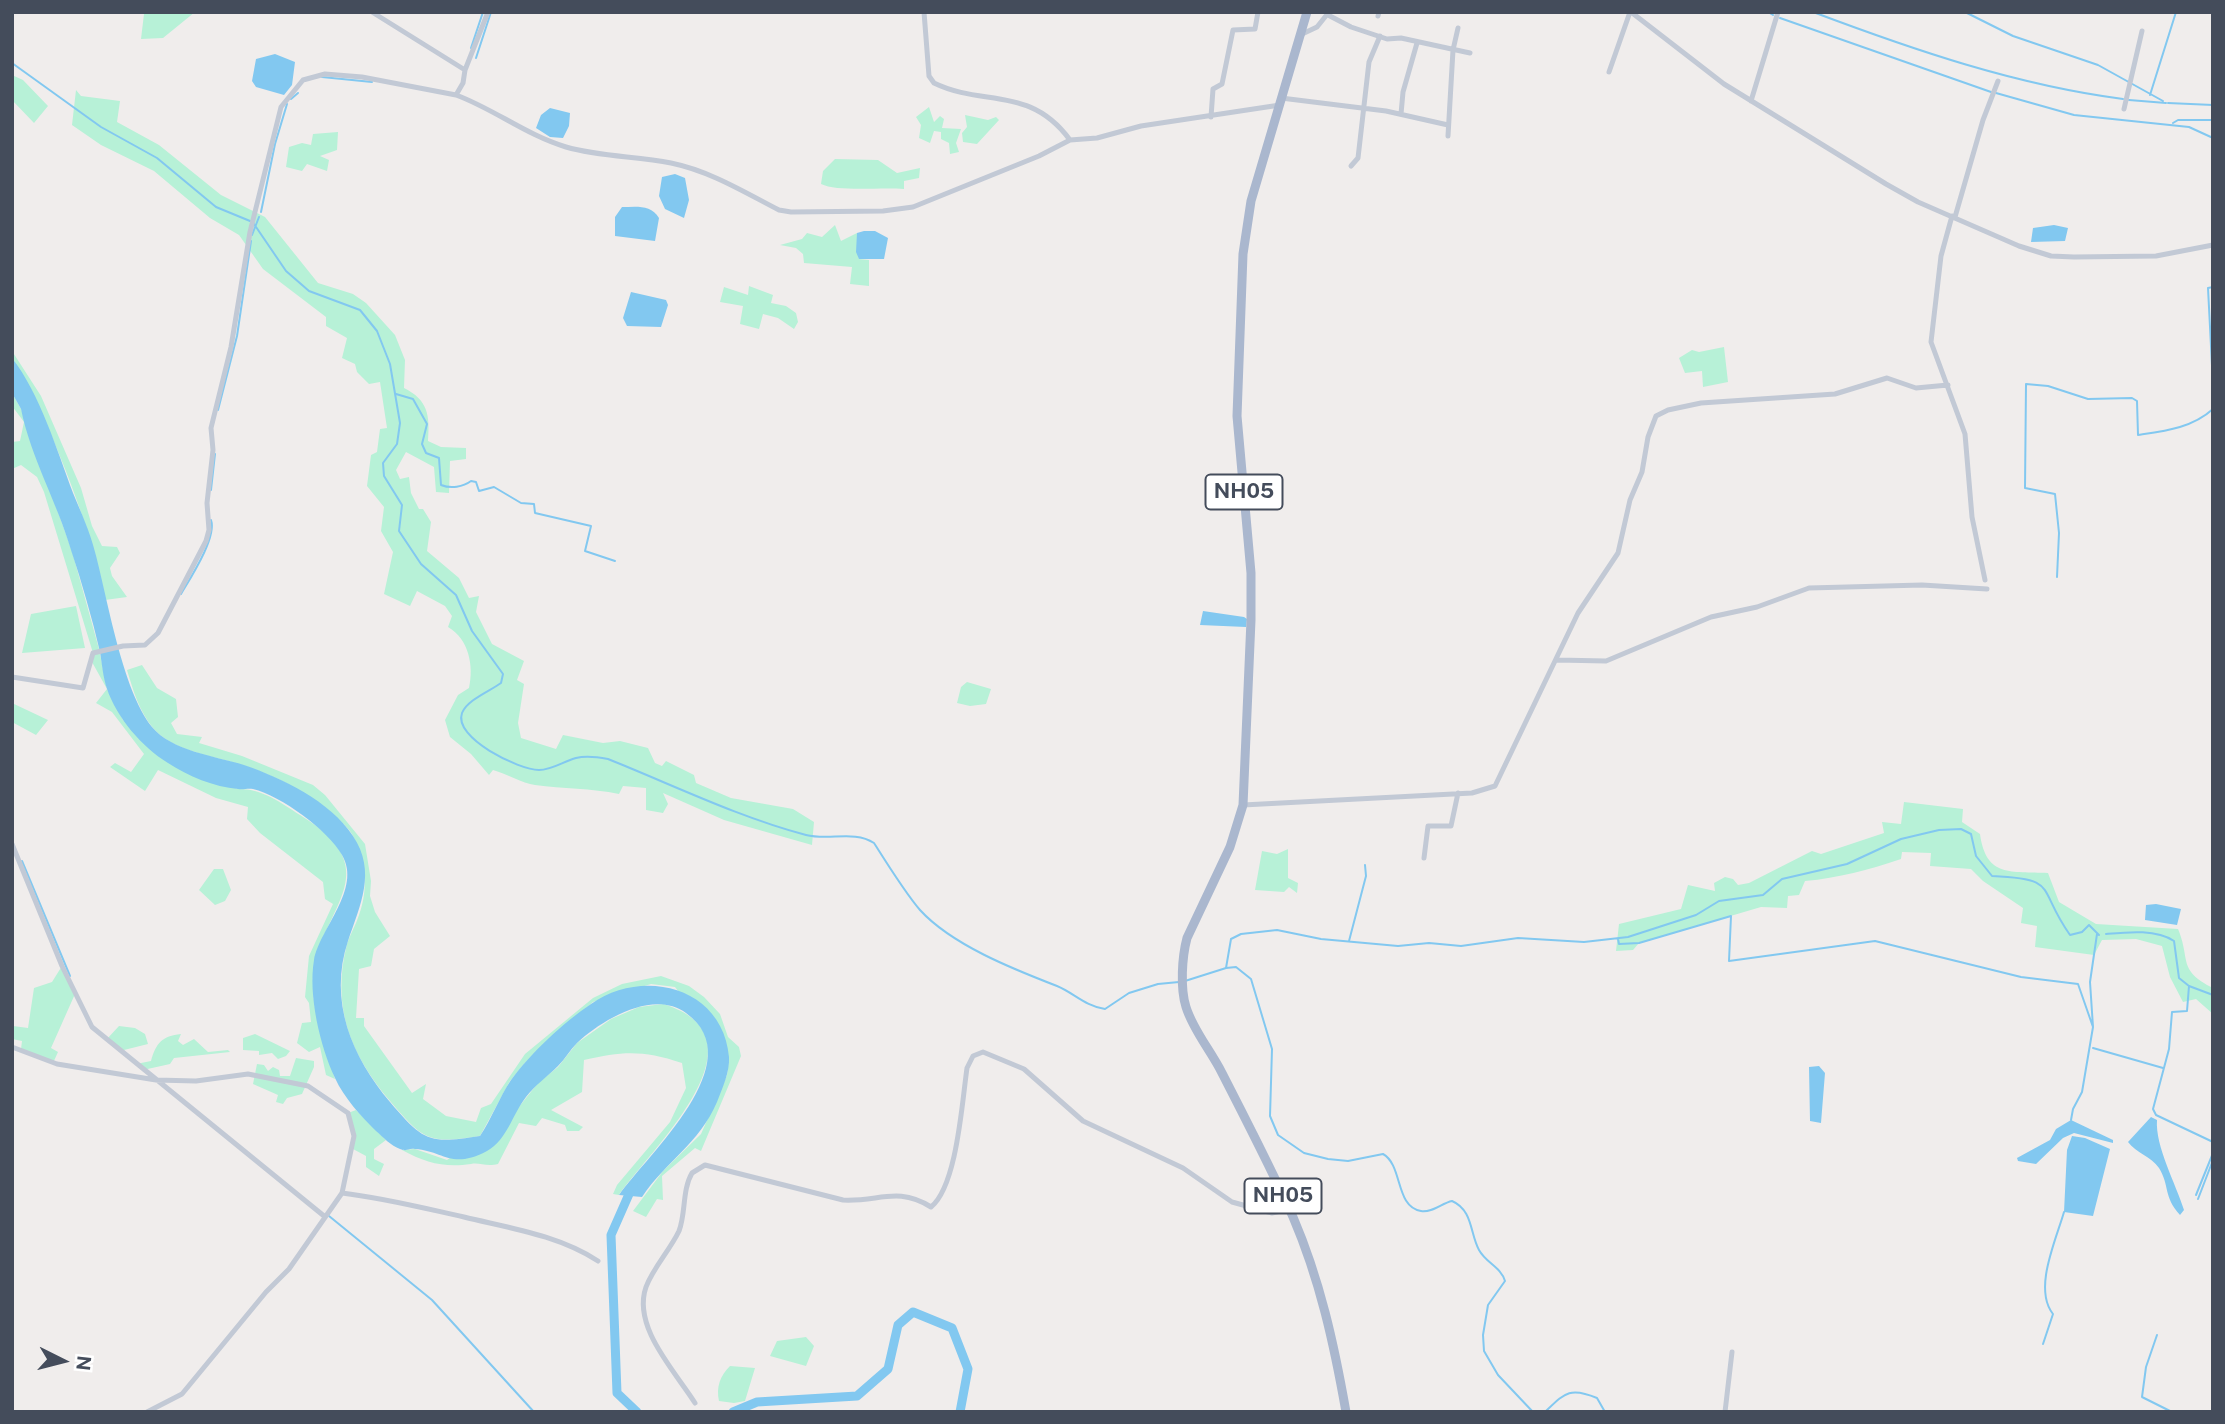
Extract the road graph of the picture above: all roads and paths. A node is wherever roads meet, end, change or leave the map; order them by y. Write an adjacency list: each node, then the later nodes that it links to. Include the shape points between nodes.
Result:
1 (372, 12): 16 (street)
2 (488, 12): 16 (street)
3 (924, 12): 28 (street, via 929,76 934,83 1014,100 1052,119)
4 (1258, 12): 25 (street, via 1255,29 1233,30 1222,83 1213,89)
5 (1307, 12): 11 (main road, NH05)
6 (1631, 12): 17 (street); 21 (street)
7 (1778, 12): 21 (street)
8 (1328, 13): 11 (street, via 1318,27); 12 (street, via 1350,27)
9 (1458, 28): 14 (street)
10 (2143, 31): 23 (street)
11 (1300, 35): 20 (main road, NH05)
12 (1380, 36): 13 (street); 22 (street, via 1369,62)
13 (1417, 43): 14 (street); 24 (street)
14 (1453, 50): 15 (street); 26 (street)
15 (1470, 53)
16 (465, 70): 19 (street)
17 (1609, 72)
18 (1998, 81): 30 (street)
19 (456, 95): 28 (street, via 565,147 709,174 791,212 883,212 913,207); 36 (street, via 325,74 303,80 281,107 250,232 231,347 211,428 209,530 158,633 145,645 95,653 83,688)
20 (1281, 101): 22 (street); 25 (street); 38 (main road, NH05, via 1251,201 1243,254 1237,416 1251,573)
21 (1751, 101): 30 (street, via 1918,202)
22 (1365, 108): 24 (street); 29 (street, via 1358,158)
23 (2124, 109)
24 (1401, 114): 26 (street)
25 (1211, 117): 28 (street)
26 (1448, 125): 27 (street)
27 (1448, 136)
28 (1070, 140)
29 (1351, 166)
30 (1953, 217): 31 (street, via 2051,256 2156,256); 32 (street, via 1941,256 1931,342)
31 (2213, 245)
32 (1948, 386): 33 (street, via 1965,434 1972,517); 35 (street, via 1916,388 1876,380 1835,394 1701,403 1656,416 1619,553 1578,613)
33 (1984, 580)
34 (1987, 589): 35 (street, via 1922,585 1809,588 1711,617 1606,661)
35 (1557, 660): 37 (street, via 1500,781 1486,790)
36 (12, 677)
37 (1458, 793): 38 (street); 40 (street, via 1451,826 1428,826)
38 (1244, 805): 44 (main road, NH05, via 1230,847 1187,938 1184,995 1186,1008)
39 (12, 844): 42 (street, via 83,1013 92,1027)
40 (1424, 858)
41 (12, 1047): 42 (street, via 57,1065)
42 (156, 1080): 43 (street, via 196,1081 248,1074 307,1086 326,1096 348,1113 354,1136); 45 (street)
43 (342, 1193): 45 (street); 46 (street, via 505,1225)
44 (1289, 1209): 48 (street, via 1272,1213 1232,1202 1183,1168 1083,1121 1024,1069 983,1052 973,1056 967,1068 949,1171 932,1207 898,1194 843,1200 705,1165 692,1173 680,1227 646,1288 644,1317 650,1334); 50 (main road, NH05, via 1332,1335)
45 (324, 1216): 49 (street, via 281,1280 182,1394)
46 (598, 1261)
47 (1732, 1352): 51 (street)
48 (695, 1403)
49 (147, 1412)
50 (1346, 1412)
51 (1725, 1412)

